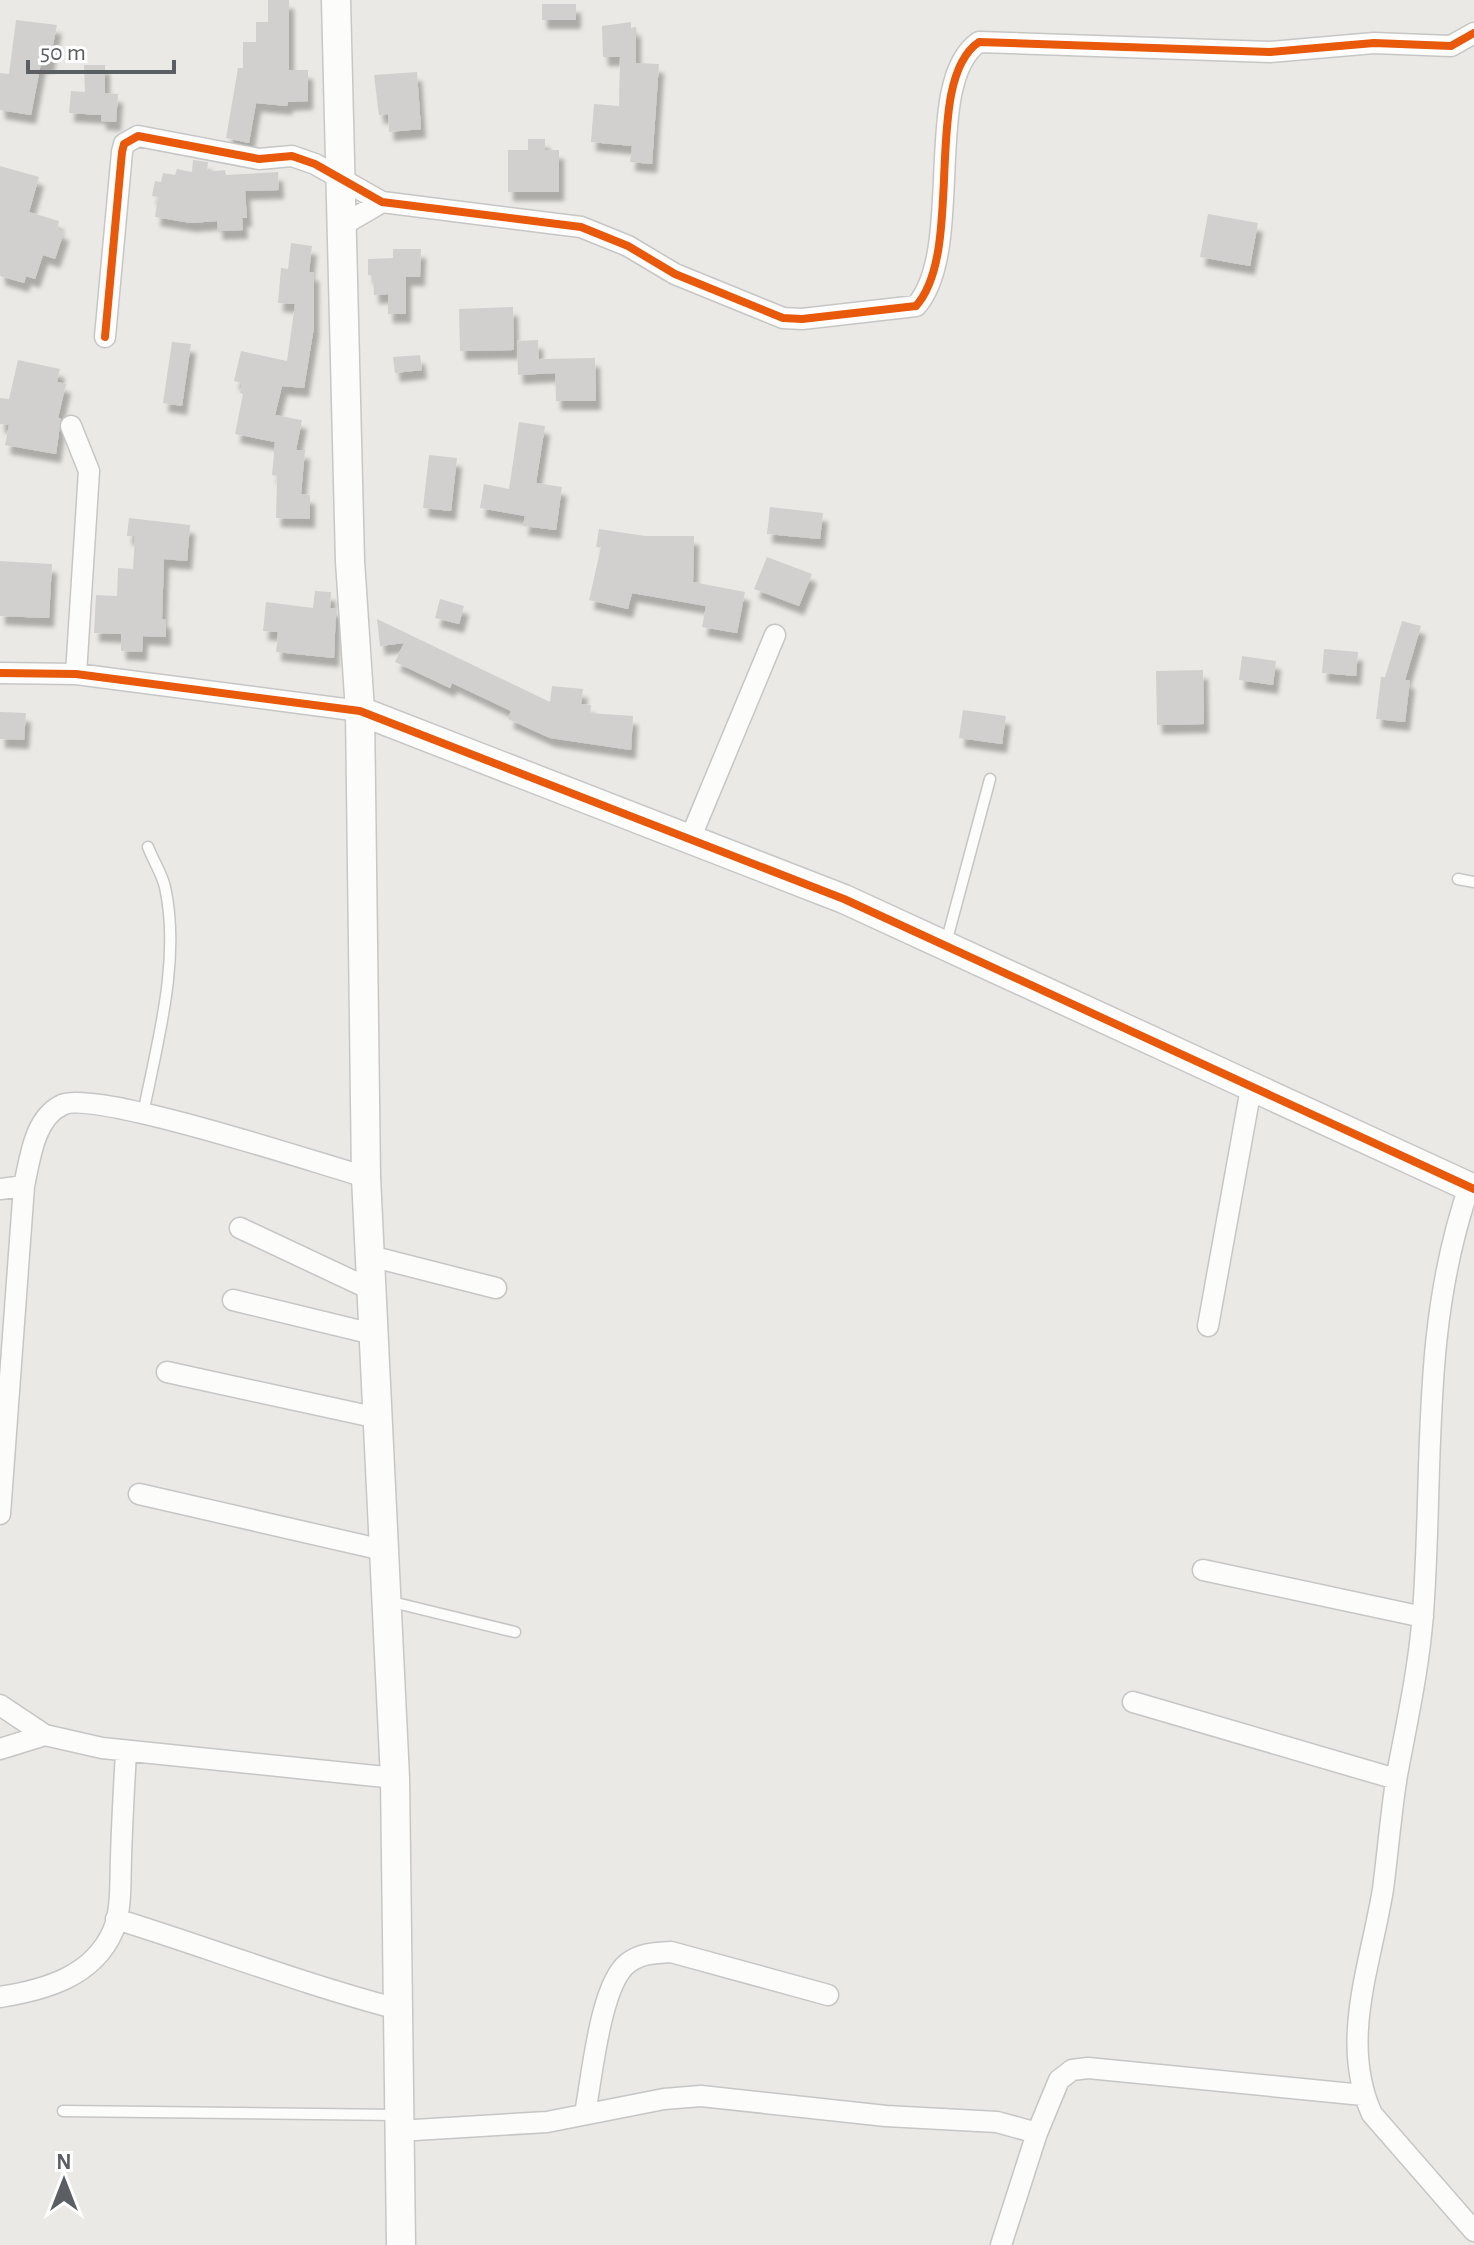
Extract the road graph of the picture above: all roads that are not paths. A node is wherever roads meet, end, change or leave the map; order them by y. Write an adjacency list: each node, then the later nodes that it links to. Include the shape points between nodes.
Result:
1 (336, 0): 3 (main road)
2 (1474, 33): 4 (street, via 1451,46 1374,43 1270,52 979,42 967,51 958,73 944,155 939,261 927,294 916,306 783,318 675,274 628,246 581,227)
3 (340, 179): 4 (street); 5 (main road); 6 (street, via 292,156 259,159 138,136 130,139 122,152)
4 (382, 202): 5 (street)
5 (341, 226): 11 (main road, via 350,561)
6 (105, 337)
7 (71, 426): 10 (street, via 89,471)
8 (775, 635): 13 (street)
9 (0, 673): 10 (street)
10 (76, 674): 11 (street)
11 (360, 711): 13 (main road); 20 (main road)
12 (990, 779): 17 (lane)
13 (690, 839): 17 (main road, via 844,899)
14 (148, 847): 19 (lane, via 165,885 169,928 164,1008)
15 (1458, 879): 16 (lane)
16 (1474, 882)
17 (945, 947): 18 (main road)
18 (1251, 1088): 22 (main road); 30 (street)
19 (143, 1114): 20 (street); 21 (street, via 84,1101 64,1104 43,1123)
20 (366, 1177): 25 (main road)
21 (24, 1186): 23 (street); 29 (street)
22 (1472, 1188): 39 (street, via 1442,1278 1432,1360)
23 (0, 1189)
24 (240, 1228): 27 (street)
25 (370, 1256): 26 (street); 27 (main road)
26 (496, 1288)
27 (372, 1290): 31 (main road)
28 (233, 1300): 31 (street)
29 (9, 1307): 35 (street)
30 (1208, 1326)
31 (373, 1334): 33 (main road)
32 (167, 1372): 33 (street)
33 (378, 1418): 36 (main road)
34 (139, 1494): 36 (street)
35 (0, 1514)
36 (383, 1550): 38 (main road)
37 (1203, 1570): 39 (street)
38 (385, 1600): 40 (lane); 46 (main road)
39 (1423, 1617): 47 (street)
40 (515, 1632)
41 (1133, 1702): 47 (street)
42 (0, 1705): 43 (street)
43 (45, 1735): 44 (street); 45 (street)
44 (0, 1749)
45 (126, 1752): 46 (street); 48 (street)
46 (395, 1778): 51 (main road)
47 (1396, 1779): 52 (street, via 1378,1917 1356,2023 1355,2055)
48 (116, 1919): 50 (street, via 103,1949 69,1978 45,1990); 51 (street)
49 (828, 1995): 54 (street, via 671,1952 644,1954 617,1975)
50 (0, 1997)
51 (398, 2009): 55 (main road)
52 (1363, 2095): 56 (street, via 1088,2068 1064,2074); 57 (street, via 1395,2143)
53 (63, 2111): 55 (lane)
54 (585, 2113): 55 (street, via 547,2122); 56 (street, via 701,2096 997,2122)
55 (398, 2123): 58 (main road)
56 (1037, 2133): 59 (street)
57 (1474, 2231)
58 (401, 2245)
59 (1001, 2245)

